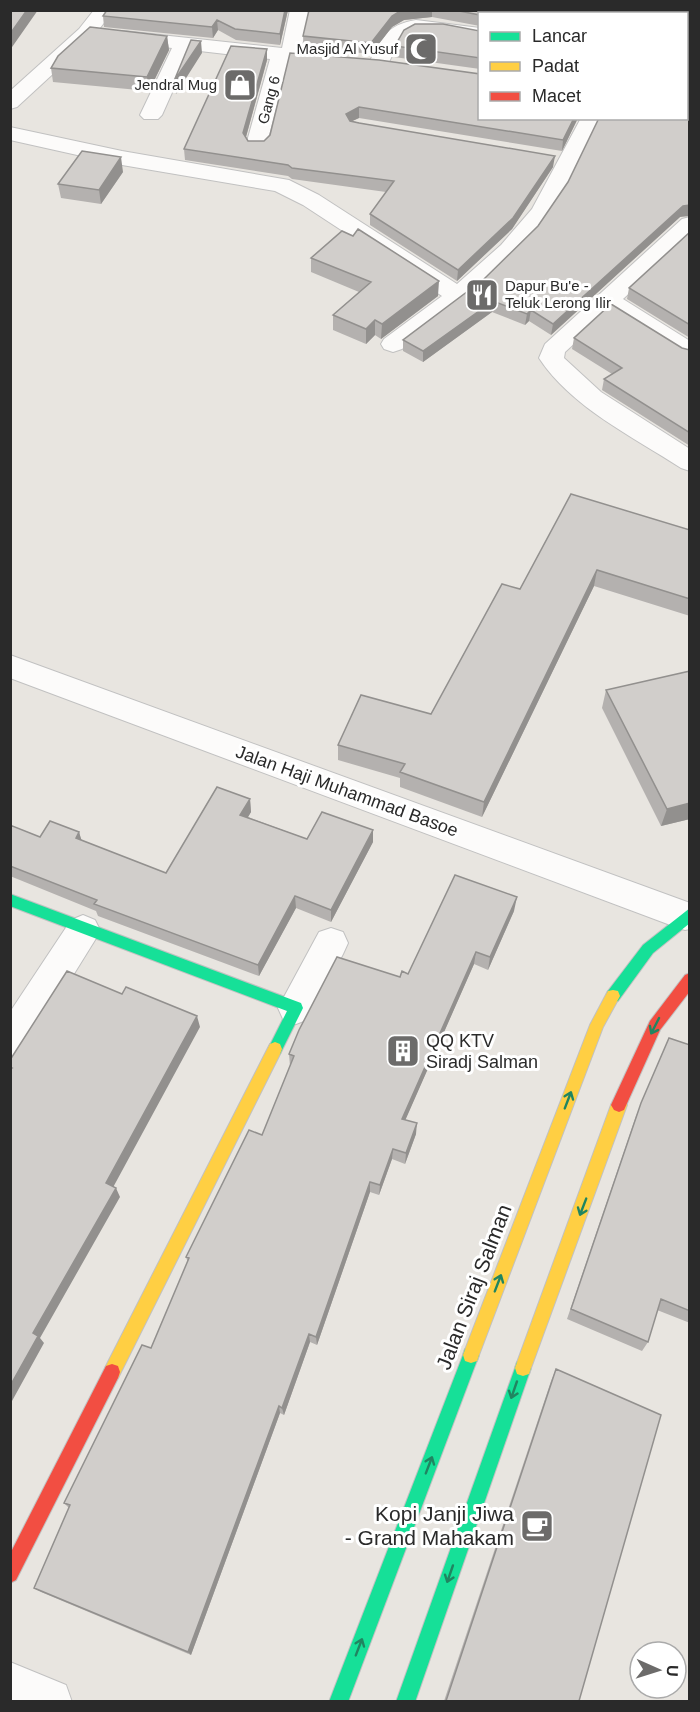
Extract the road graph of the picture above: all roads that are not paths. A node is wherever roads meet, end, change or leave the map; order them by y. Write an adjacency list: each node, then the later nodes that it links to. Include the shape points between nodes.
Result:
1 (105, 10): 3 (street)
2 (300, 10): 6 (street, Gang 6)
3 (86, 33): 5 (street); 9 (street)
4 (478, 34): 7 (street, via 408,27 398,32)
5 (184, 44): 6 (street); 10 (street)
6 (286, 55): 7 (street); 13 (street, Gang 6)
7 (378, 63): 8 (street)
8 (401, 66)
9 (10, 103)
10 (152, 115)
11 (591, 120): 15 (street)
12 (10, 133): 19 (street, via 122,158 281,185 311,200)
13 (257, 145)
14 (546, 157): 15 (street)
15 (569, 160): 19 (street, via 539,214 515,242)
16 (690, 224): 17 (street)
17 (666, 246): 18 (street); 20 (street)
18 (690, 260)
19 (457, 295): 21 (street)
20 (609, 301): 22 (street); 23 (street, via 554,349 551,358 555,368)
21 (393, 344)
22 (690, 352)
23 (690, 462)
24 (10, 666): 26 (street, Jalan Haji Muhammad Basoe)
25 (10, 900): 27 (street)
26 (687, 915): 35 (street, Jalan Siraj Salman, one-way to 26, via 597,1025 611,998 650,945)
27 (83, 930): 30 (street); 31 (street)
28 (331, 943): 30 (street)
29 (690, 979): 36 (street, one-way to 36, via 655,1024 628,1087 518,1378)
30 (296, 1008): 32 (street)
31 (10, 1044)
32 (10, 1574)
33 (10, 1685): 34 (street)
34 (49, 1701)
35 (338, 1701)
36 (405, 1701)

